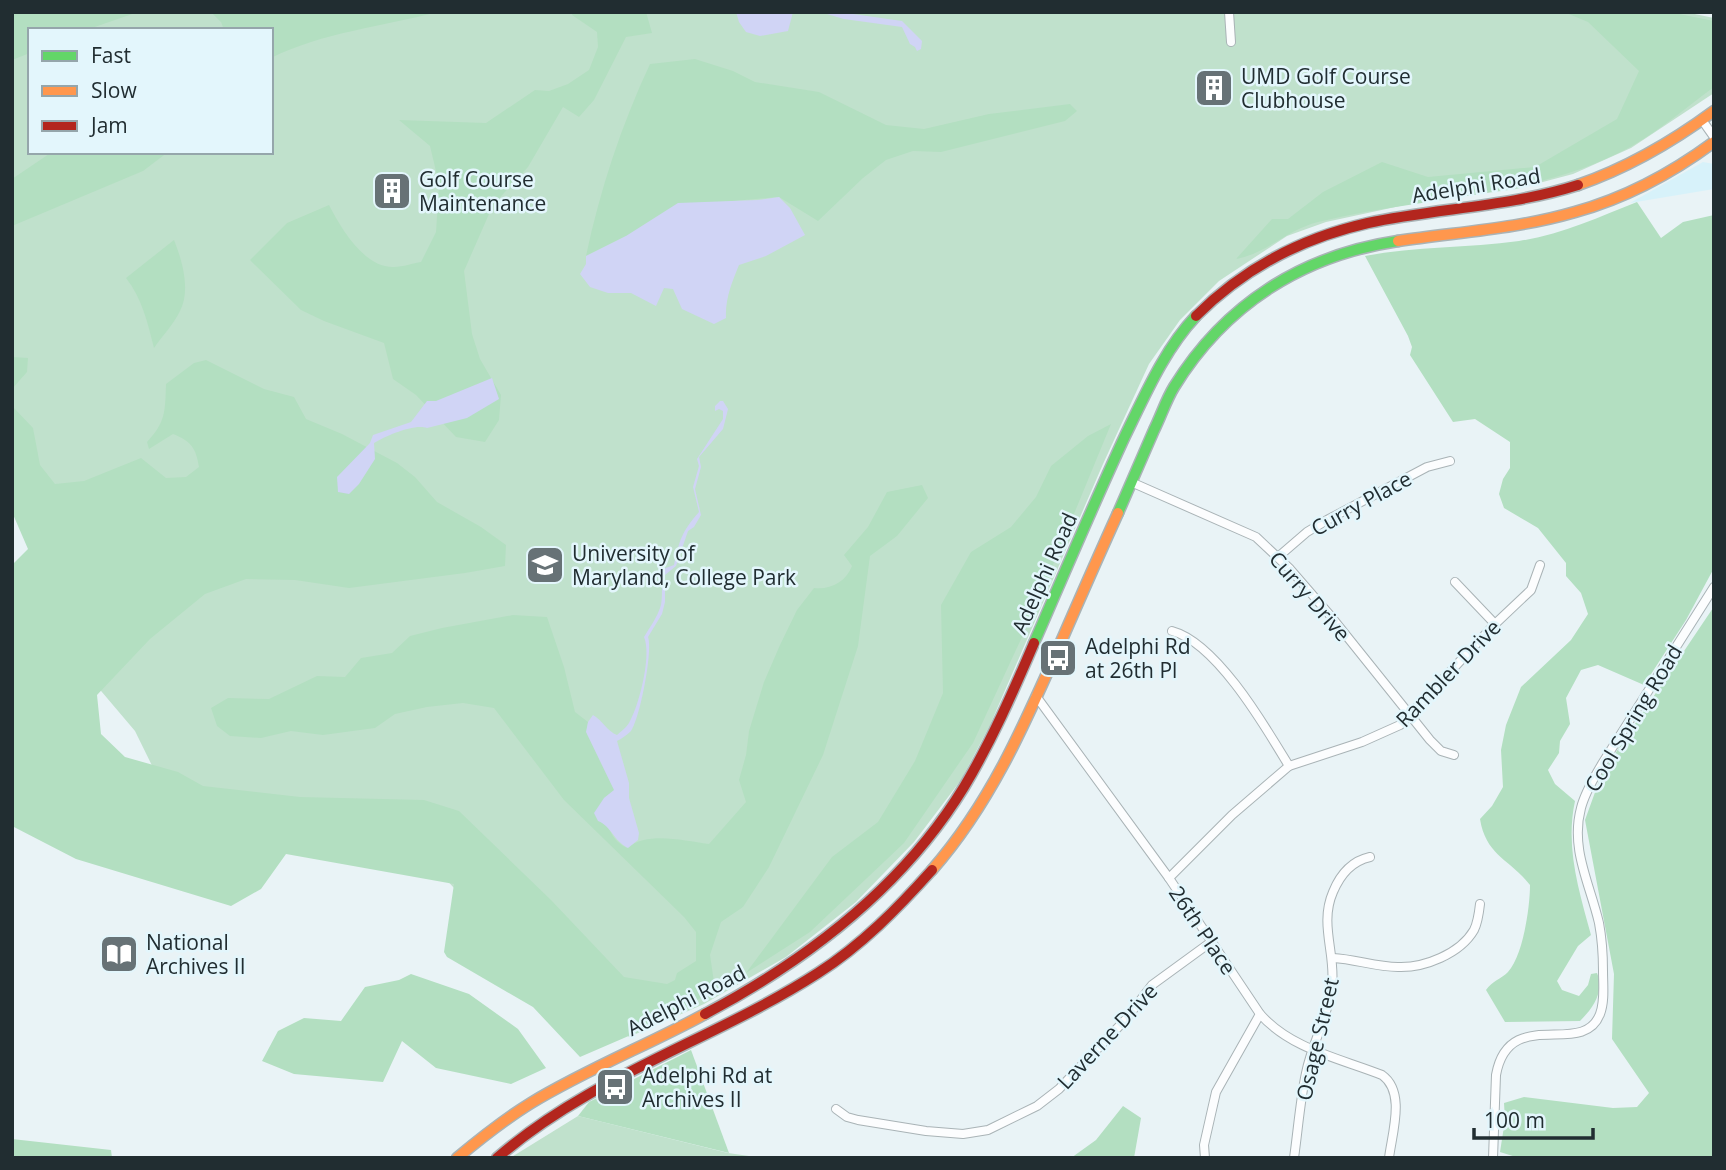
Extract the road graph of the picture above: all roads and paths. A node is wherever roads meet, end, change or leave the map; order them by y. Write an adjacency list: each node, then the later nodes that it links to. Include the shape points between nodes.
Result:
1 (1229, 12): 2 (street)
2 (1231, 42)
3 (1714, 111): 4 (main road, Adelphi Road)
4 (1702, 120): 5 (street); 26 (main road, Adelphi Road, via 1637,161 1583,184 1513,201 1368,222 1318,236 1267,260 1223,291 1188,324 1147,391 989,745 948,811 897,874 839,928 771,976 544,1095)
5 (1714, 139): 7 (main road, Adelphi Road, via 1667,173 1578,211 1359,248 1282,280 1233,316 1195,355 1173,389)
6 (1450, 461): 8 (street, Curry Place, via 1427,467 1326,520)
7 (1131, 482): 8 (street, Curry Drive, via 1249,533); 14 (main road, Adelphi Road)
8 (1278, 557): 15 (street, Curry Drive)
9 (1540, 565): 12 (street, Rambler Drive, via 1531,590)
10 (1455, 582): 12 (street)
11 (1714, 587): 31 (street, Cool Spring Road, via 1602,764 1580,810 1578,851 1601,939 1600,1016 1585,1030 1529,1035 1506,1050 1496,1075)
12 (1495, 624): 15 (street, Rambler Drive)
13 (1172, 631): 17 (street, via 1206,652 1245,696)
14 (1036, 696): 19 (street, 26th Place); 27 (main road, Adelphi Road, via 1020,734 970,821 902,904 850,951 772,1001 578,1099)
15 (1409, 715): 16 (street, Curry Drive, via 1441,751); 17 (street, Rambler Drive, via 1400,726 1377,737)
16 (1454, 754)
17 (1290, 766): 19 (street, Rambler Drive)
18 (1370, 857): 22 (street, Osage Street, via 1349,867 1334,890 1326,925)
19 (1169, 878): 21 (street, 26th Place)
20 (1480, 904): 22 (street, via 1470,936 1434,961 1397,967)
21 (1211, 942): 23 (street, 26th Place); 25 (street, Laverne Drive, via 1152,985 1059,1089 1037,1106 988,1130 963,1134 926,1131 858,1120)
22 (1333, 958): 24 (street, Osage Street, via 1330,998)
23 (1260, 1014): 24 (street, 26th Place, via 1280,1034); 28 (street, via 1216,1092)
24 (1312, 1049): 29 (street, Osage Street); 30 (street, 26th Place, via 1386,1078 1395,1093)
25 (836, 1109)
26 (457, 1158)
27 (497, 1158)
28 (1205, 1158)
29 (1294, 1158)
30 (1389, 1158)
31 (1493, 1158)

